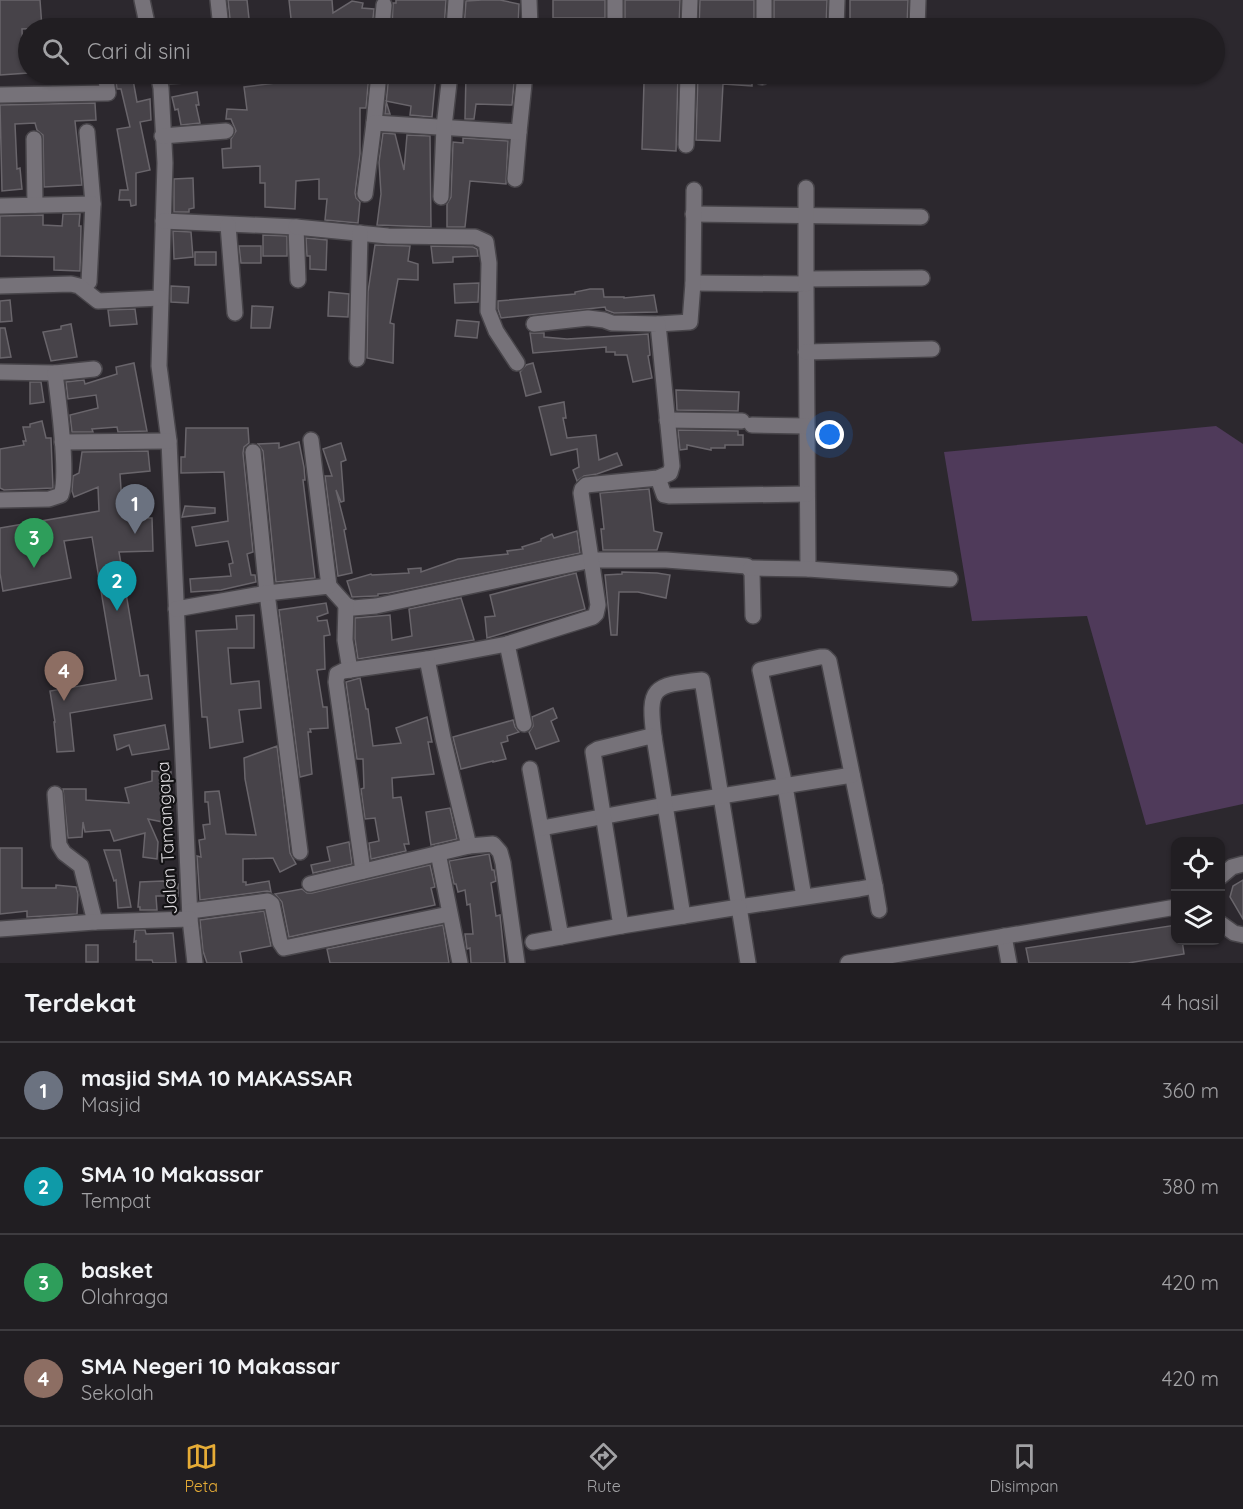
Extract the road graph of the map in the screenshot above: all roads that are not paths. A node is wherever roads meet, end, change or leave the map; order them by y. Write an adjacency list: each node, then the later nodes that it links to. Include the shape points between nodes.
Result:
1 (142, 0): 11 (street)
2 (218, 0): 12 (street)
3 (456, 0): 14 (street)
4 (529, 0): 15 (street)
5 (615, 0): 16 (street)
6 (690, 0): 17 (street)
7 (764, 0): 18 (street)
8 (837, 0): 19 (street)
9 (918, 0): 20 (street)
10 (384, 5): 13 (street)
11 (146, 18)
12 (220, 18)
13 (383, 18)
14 (455, 18)
15 (530, 18)
16 (615, 18)
17 (689, 18)
18 (764, 18)
19 (836, 18)
20 (917, 18)
21 (107, 84): 27 (street, via 108,93)
22 (159, 84): 33 (street, Jalan Tamangapa)
23 (379, 84): 28 (street)
24 (449, 84): 29 (street)
25 (524, 84): 32 (street)
26 (688, 84): 35 (street)
27 (0, 95)
28 (374, 123): 29 (street); 39 (street)
29 (444, 127): 32 (street); 40 (street)
30 (226, 131): 33 (street)
31 (87, 132): 41 (street)
32 (519, 132): 36 (street)
33 (162, 136): 47 (street, Jalan Tamangapa)
34 (34, 139): 42 (street)
35 (686, 145)
36 (515, 179)
37 (806, 188): 45 (street)
38 (694, 190): 44 (street)
39 (365, 194)
40 (441, 197)
41 (93, 204): 42 (street); 54 (street)
42 (35, 205): 43 (street)
43 (0, 206)
44 (693, 214): 45 (street); 55 (street)
45 (805, 216): 46 (street); 53 (street)
46 (921, 217)
47 (163, 221): 48 (street); 57 (street, Jalan Tamangapa)
48 (228, 225): 49 (street); 58 (street)
49 (296, 227): 50 (street); 52 (street)
50 (360, 234): 63 (street); 64 (street, via 475,237 486,242 489,311 496,331)
51 (922, 278): 53 (street)
52 (298, 280)
53 (806, 281): 55 (street); 62 (street)
54 (89, 282)
55 (693, 283): 60 (street, via 690,322)
56 (0, 286): 57 (street, via 71,284 98,301)
57 (160, 298): 71 (street, Jalan Tamangapa, via 159,366)
58 (235, 313)
59 (534, 324): 60 (street, via 588,318)
60 (658, 324): 68 (street)
61 (932, 349): 62 (street)
62 (806, 352): 69 (street)
63 (357, 359)
64 (518, 363)
65 (94, 369): 67 (street)
66 (0, 372): 67 (street)
67 (55, 373): 72 (street)
68 (667, 420): 69 (street); 74 (street, via 672,466 670,473)
69 (806, 426): 75 (street)
70 (310, 440): 81 (street)
71 (169, 441): 72 (street); 84 (street, Jalan Tamangapa)
72 (62, 442): 76 (street, via 61,495 50,499)
73 (253, 452): 82 (street)
74 (658, 478): 75 (street, via 664,495 669,496); 77 (street, via 586,485 582,489)
75 (807, 494): 79 (street)
76 (0, 500)
77 (592, 560): 78 (street, via 666,560 742,564); 83 (street, via 376,606); 86 (street, via 597,614)
78 (750, 568): 79 (street); 85 (street)
79 (808, 569): 80 (street)
80 (950, 579)
81 (329, 586): 82 (street); 83 (street)
82 (267, 593): 84 (street); 100 (street)
83 (346, 605): 88 (street, via 345,640)
84 (176, 609): 112 (street, Jalan Tamangapa)
85 (753, 616)
86 (507, 644): 87 (street); 89 (street)
87 (427, 659): 88 (street); 99 (street)
88 (350, 670): 103 (street, via 336,677)
89 (524, 724)
90 (654, 737): 95 (street, via 650,706 653,696 670,684 702,680); 96 (street); 97 (street, via 593,752)
91 (530, 769): 98 (street)
92 (852, 775): 93 (street); 93 (street, via 829,661 820,657 760,670); 106 (street)
93 (785, 786): 95 (street); 107 (street)
94 (55, 794): 114 (street, via 58,845 81,866)
95 (720, 798): 96 (street); 108 (street)
96 (665, 805): 97 (street); 113 (street)
97 (604, 816): 98 (street); 115 (street)
98 (542, 828): 120 (street)
99 (469, 846): 101 (street); 124 (street, via 493,844 500,852)
100 (300, 852)
101 (438, 853): 103 (street); 111 (street)
102 (1243, 864): 104 (street)
103 (363, 871): 105 (street)
104 (1225, 873)
105 (310, 884)
106 (875, 886): 107 (street); 110 (street)
107 (804, 897): 108 (street)
108 (739, 907): 113 (street); 125 (street)
109 (1171, 908): 119 (street)
110 (879, 910)
111 (450, 914): 112 (street, via 284,948 272,903 268,901); 123 (street)
112 (190, 915): 114 (street); 122 (street, Jalan Tamangapa)
113 (682, 916): 115 (street)
114 (95, 922): 117 (street)
115 (621, 926): 120 (street)
116 (1225, 926): 118 (street)
117 (0, 929)
118 (1243, 935)
119 (1004, 936): 126 (street); 127 (street)
120 (561, 937): 121 (street)
121 (533, 942)
122 (195, 963)
123 (460, 963)
124 (517, 963)
125 (748, 963)
126 (848, 963)
127 (1009, 963)

